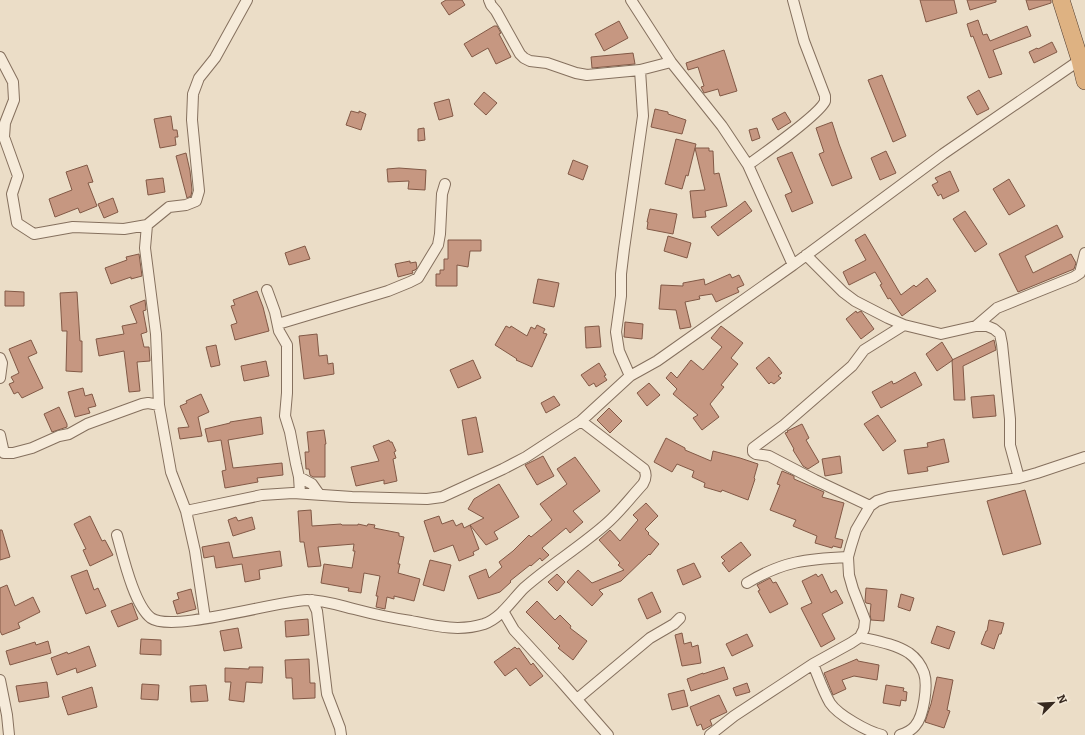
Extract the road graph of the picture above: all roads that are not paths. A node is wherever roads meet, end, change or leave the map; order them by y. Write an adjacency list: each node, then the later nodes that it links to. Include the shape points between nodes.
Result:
1 (247, 0): 13 (street, via 215,58 199,78 193,94 192,120 199,190 196,201 170,207)
2 (489, 0): 9 (street, via 520,54 530,61 547,63 588,75)
3 (631, 0): 8 (street)
4 (793, 0): 11 (street, via 825,101 793,131)
5 (1061, 0): 7 (highway)
6 (0, 57): 13 (street, via 13,82 14,100 5,123 4,137 18,176 12,194 17,223 34,234 73,227 124,229)
7 (1080, 60): 10 (highway); 15 (street, via 943,154)
8 (671, 62): 9 (street); 11 (street, via 722,126)
9 (640, 70): 22 (street, via 643,116 626,227 616,332 619,351)
10 (1085, 81)
11 (748, 165): 16 (street)
12 (445, 184): 18 (street, via 438,245 418,278 388,291)
13 (147, 225): 24 (street, via 145,248 156,334)
14 (1085, 254): 20 (street, via 1080,273 997,308)
15 (806, 255): 16 (street); 19 (street, via 855,301)
16 (794, 265): 22 (street, via 657,361)
17 (267, 290): 18 (street)
18 (278, 324): 28 (street, via 288,352 285,416)
19 (904, 325): 20 (street, via 941,334); 32 (street, via 864,350 852,366 784,425 753,448 756,454 769,456)
20 (976, 326): 29 (street, via 987,326 1000,334 1010,419 1010,444)
21 (0, 358): 23 (street)
22 (630, 376): 25 (street)
23 (0, 378)
24 (159, 405): 26 (street, via 142,404 13,454 4,453); 33 (street, via 171,472)
25 (581, 422): 31 (street, via 503,470 442,497 427,499); 40 (street, via 644,469 646,478 607,524 524,588)
26 (0, 435)
27 (1085, 457): 29 (street)
28 (299, 477): 30 (street); 31 (street, via 312,484)
29 (1019, 478): 32 (street, via 889,497)
30 (300, 493): 31 (street); 33 (street, via 262,495)
31 (319, 494)
32 (870, 506): 35 (street, via 856,530)
33 (186, 511): 41 (street)
34 (117, 535): 41 (street, via 132,586 142,607 151,618 176,622)
35 (848, 557): 36 (street, via 804,560 783,565 764,572); 45 (street, via 849,575 865,620)
36 (747, 583)
37 (312, 600): 38 (street); 39 (street); 41 (street)
38 (327, 602): 39 (street); 43 (street, via 381,616 446,628 460,629)
39 (317, 611): 50 (street, via 327,694)
40 (503, 611): 43 (street); 44 (street)
41 (205, 618)
42 (680, 618): 48 (street, via 650,638)
43 (490, 621): 44 (street)
44 (514, 630): 48 (street)
45 (860, 637): 46 (street); 54 (street, via 888,643 910,654 920,664 924,675 925,696 920,717 912,730)
46 (813, 664): 52 (street, via 734,716); 53 (street, via 834,708 854,722)
47 (0, 680): 49 (street)
48 (577, 699): 51 (street)
49 (9, 735)
50 (341, 735)
51 (608, 735)
52 (710, 735)
53 (882, 735)
54 (900, 735)

